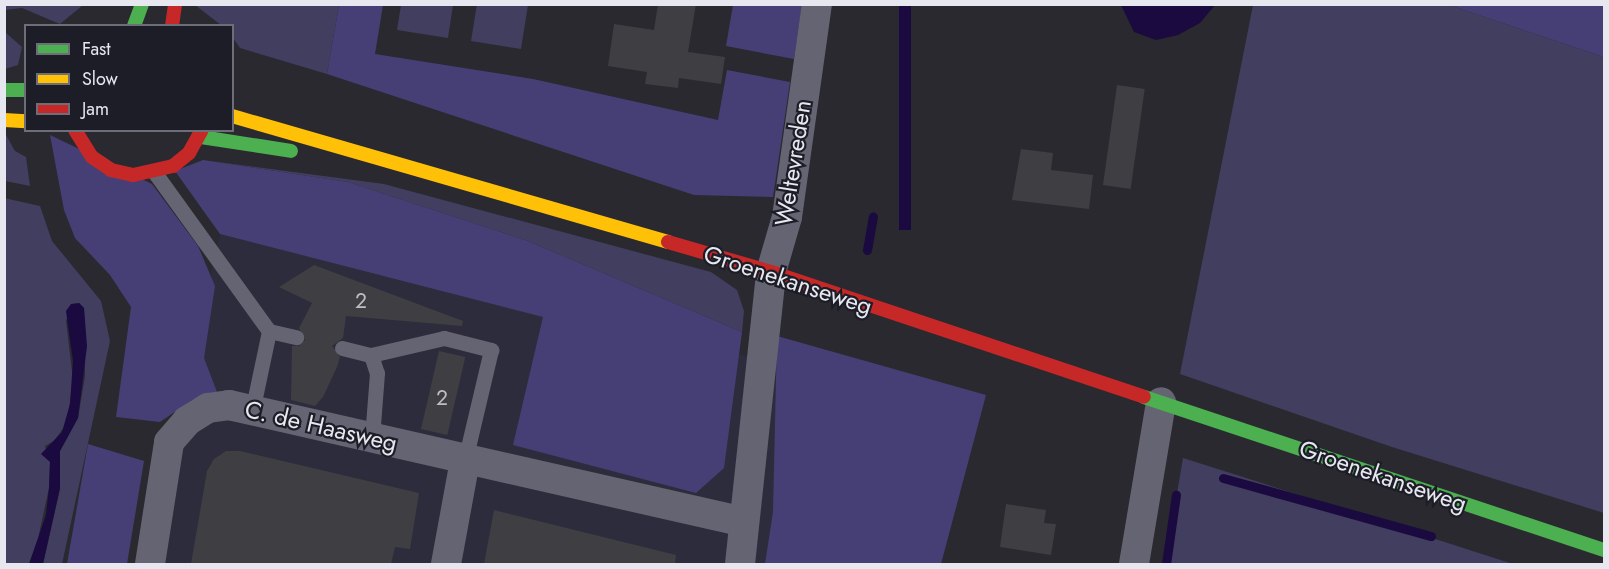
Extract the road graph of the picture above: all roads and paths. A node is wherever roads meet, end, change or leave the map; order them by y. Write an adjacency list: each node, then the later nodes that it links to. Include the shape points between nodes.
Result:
1 (142, 4): 4 (street)
2 (175, 4): 5 (street)
3 (818, 4): 15 (street, Weltevreden, via 787,217)
4 (135, 24)
5 (172, 24)
6 (4, 90): 7 (street)
7 (24, 90)
8 (234, 117): 13 (street, Groenekanseweg)
9 (4, 120): 10 (street)
10 (24, 121)
11 (76, 132): 14 (street, via 92,158 111,170 133,175)
12 (201, 134): 13 (street, Groenekanseweg); 14 (street, via 189,153)
13 (411, 170): 15 (street, Groenekanseweg)
14 (155, 173): 16 (lane)
15 (771, 272): 20 (street, Groenekanseweg); 24 (street, Weltevreden)
16 (269, 331): 17 (lane); 21 (lane)
17 (296, 337)
18 (342, 348): 19 (lane)
19 (371, 355): 22 (lane, via 377,373); 23 (lane, via 444,338 491,350)
20 (1161, 402): 25 (street, Groenekanseweg); 29 (street)
21 (253, 407): 22 (street, C. de Haasweg); 26 (street, C. de Haasweg, via 208,408 187,421 169,442)
22 (372, 438): 23 (street, C. de Haasweg)
23 (465, 460): 24 (street, C. de Haasweg); 27 (street)
24 (744, 522): 28 (street)
25 (1605, 550)
26 (150, 564)
27 (446, 564)
28 (740, 564)
29 (1134, 564)

